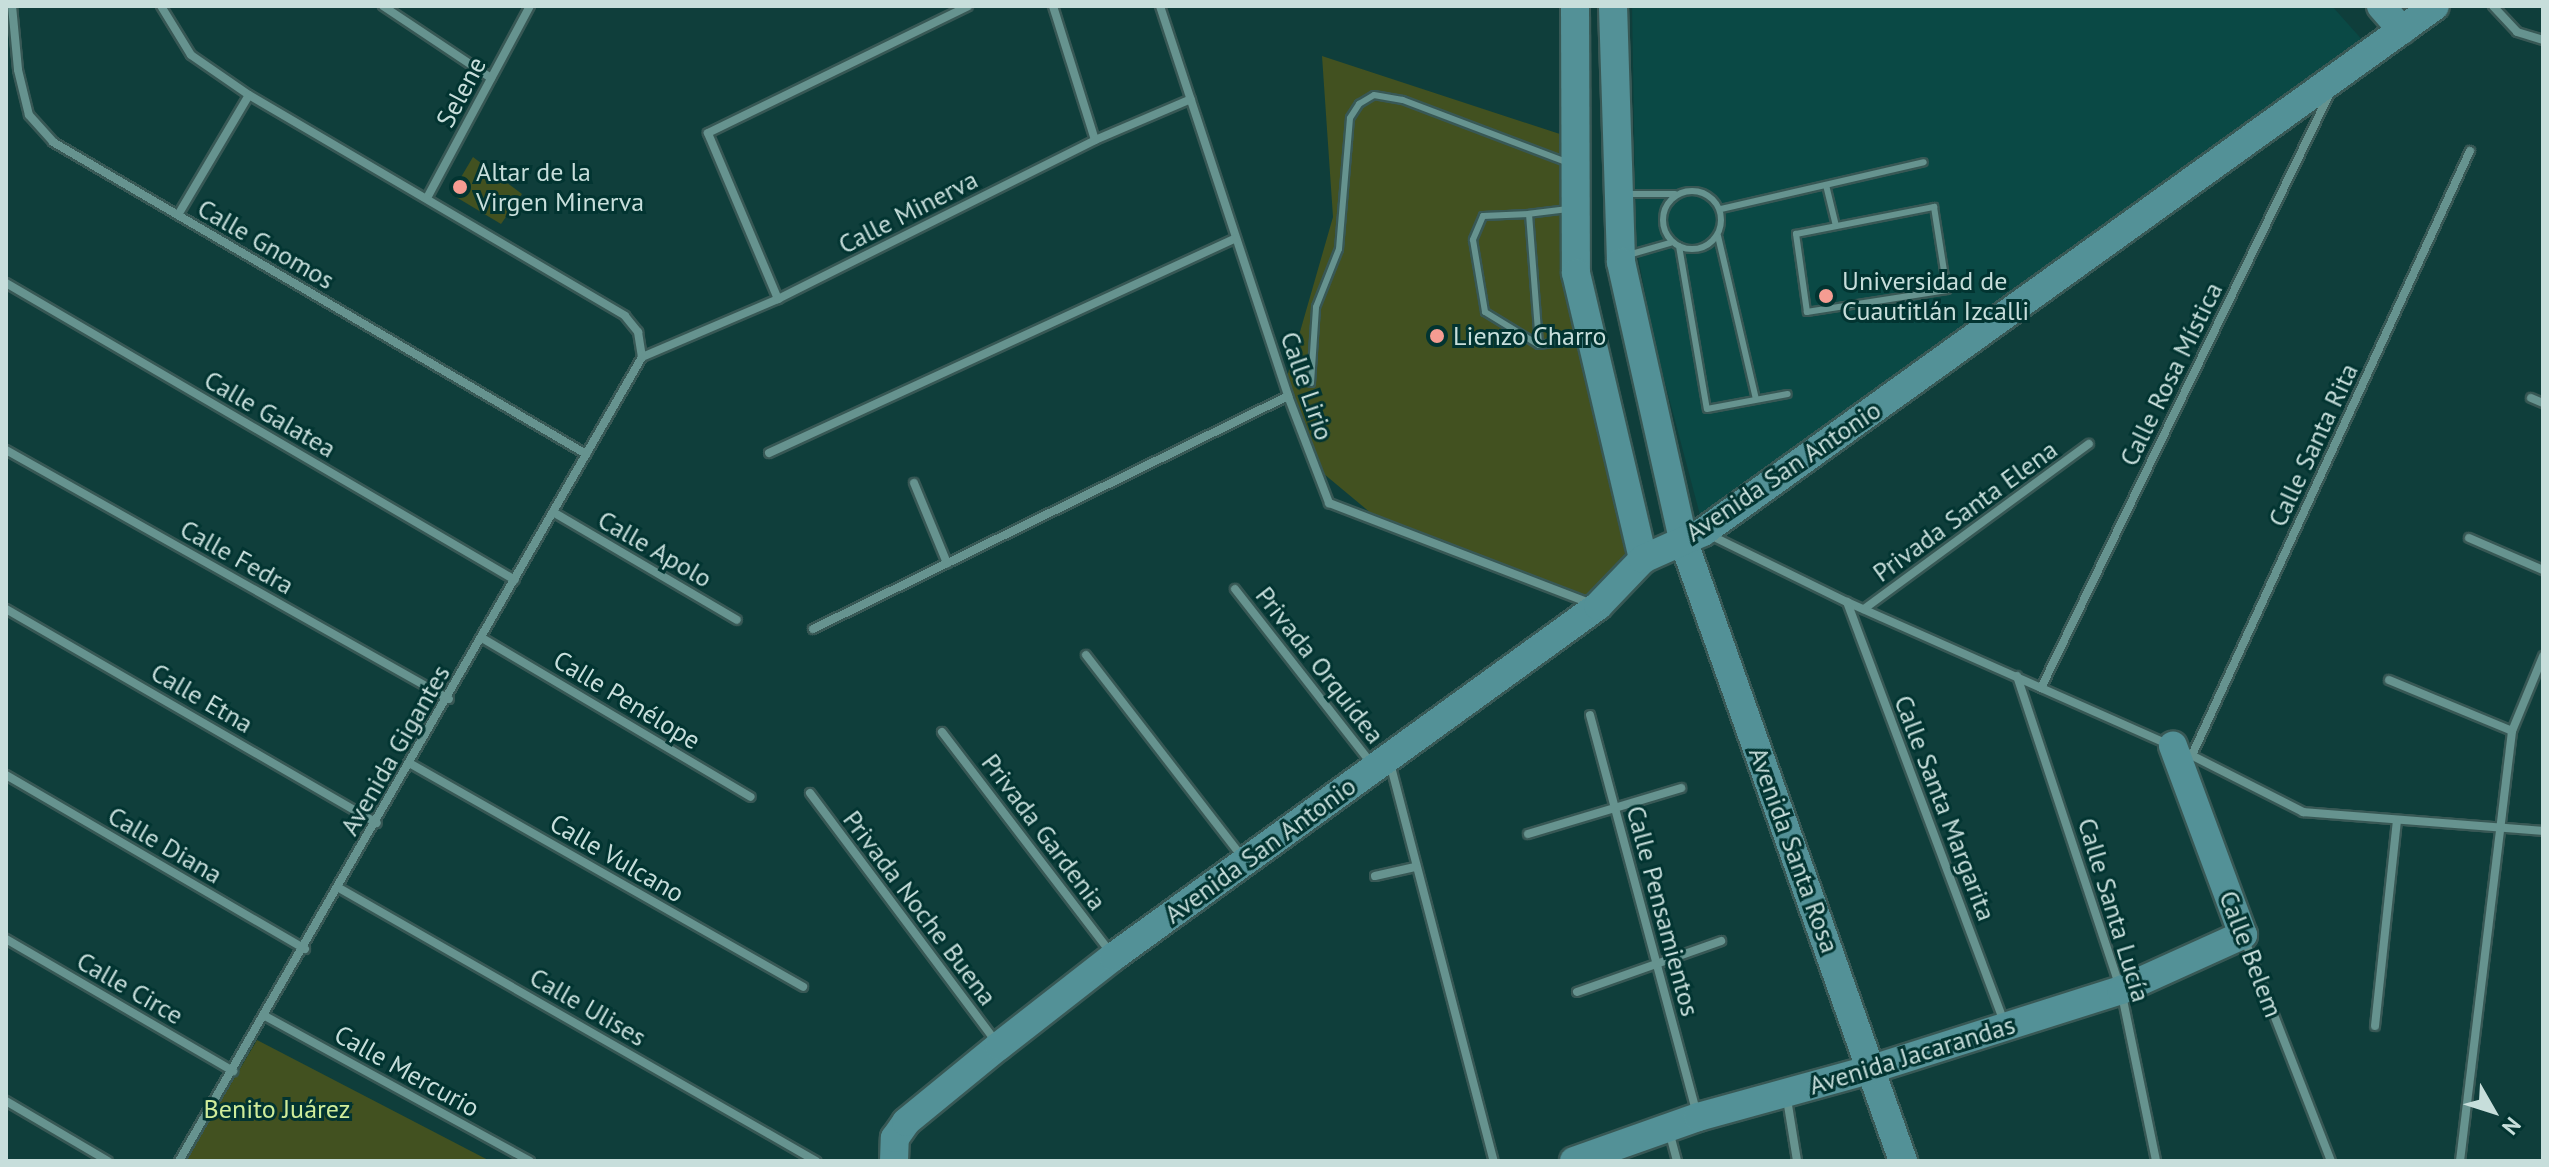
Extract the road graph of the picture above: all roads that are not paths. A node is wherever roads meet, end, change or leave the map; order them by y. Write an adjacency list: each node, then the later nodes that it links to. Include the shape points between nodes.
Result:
1 (12, 6): 13 (street, Calle Gnomos)
2 (161, 6): 18 (street, via 191,55)
3 (383, 6): 17 (street)
4 (530, 6): 17 (street, Selene)
5 (968, 6): 39 (street, via 708,133)
6 (1053, 6): 20 (street)
7 (1160, 6): 19 (street, Calle Lirio)
8 (2381, 6): 14 (street)
9 (2435, 6): 14 (street, Avenida San Antonio)
10 (2493, 6): 15 (street, via 2517,32)
11 (1575, 8): 12 (street); 23 (street)
12 (1612, 8): 25 (street, Avenida Santa Rosa)
13 (10, 28): 31 (street, Calle Gnomos, via 25,100 53,142)
14 (2402, 30): 16 (street, Avenida San Antonio)
15 (2543, 40)
16 (2337, 77): 55 (street, Avenida San Antonio); 73 (street, Calle Rosa Mística)
17 (491, 78): 27 (street, Selene)
18 (249, 95): 27 (street); 31 (street)
19 (1191, 99): 20 (street, Calle Minerva); 34 (street, Calle Lirio)
20 (1095, 140): 39 (street, Calle Minerva)
21 (2470, 151): 78 (street, Calle Santa Rita)
22 (1924, 162): 24 (lane)
23 (1575, 166): 28 (street); 43 (lane, via 1403,100 1374,95 1359,104 1350,118 1339,249 1316,307)
24 (1826, 185): 29 (lane); 32 (lane)
25 (1619, 194): 26 (lane); 37 (street, Avenida Santa Rosa)
26 (1675, 194): 29 (lane, via 1702,191); 35 (lane, via 1661,217)
27 (427, 198): 42 (street, via 625,316 638,332)
28 (1575, 208): 30 (lane); 40 (street, via 1576,273)
29 (1721, 209): 33 (lane)
30 (1529, 214): 41 (lane); 41 (lane, via 1483,216 1473,240 1485,312)
31 (178, 215): 52 (street, Calle Gnomos)
32 (1836, 226): 32 (lane, via 1796,234 1807,312 1947,290 1934,207)
33 (1718, 236): 36 (lane, via 1695,251); 47 (lane)
34 (1236, 238): 45 (street, Calle Lirio); 51 (street)
35 (1670, 243): 36 (lane); 37 (lane)
36 (1679, 246): 47 (lane, via 1707,409)
37 (1621, 257): 55 (street, Avenida Santa Rosa)
38 (6, 283): 60 (street, Calle Galatea)
39 (778, 299): 42 (street, Calle Minerva)
40 (1588, 337): 41 (lane); 57 (street)
41 (1539, 345)
42 (642, 357): 52 (street, Avenida Gigantes)
43 (1311, 383)
44 (1788, 394): 47 (lane)
45 (1288, 396): 58 (street); 63 (street, Calle Lirio, via 1329,503)
46 (2531, 398): 48 (street)
47 (1756, 399)
48 (2543, 403)
49 (2089, 444): 65 (street, Privada Santa Elena)
50 (6, 450): 74 (street, Calle Fedra)
51 (769, 453)
52 (586, 454): 54 (street, Avenida Gigantes)
53 (914, 483): 58 (street)
54 (553, 512): 60 (street, Avenida Gigantes); 66 (street, Calle Apolo)
55 (1693, 536): 57 (street, Avenida San Antonio); 62 (street); 108 (street, Avenida Santa Rosa)
56 (2469, 538): 59 (street)
57 (1643, 559): 63 (street, Avenida San Antonio)
58 (947, 563): 67 (street)
59 (2543, 570)
60 (515, 580): 68 (street, Avenida Gigantes)
61 (1235, 589): 79 (street, Privada Orquídea)
62 (1847, 602): 65 (street); 106 (street, Calle Santa Margarita)
63 (1598, 606): 79 (street, Avenida San Antonio)
64 (6, 609): 87 (street, Calle Etna)
65 (1864, 609): 71 (street)
66 (737, 620)
67 (813, 629)
68 (482, 638): 74 (street, Avenida Gigantes); 84 (street, Calle Penélope)
69 (1086, 655): 91 (street)
70 (2543, 656): 76 (street)
71 (2017, 676): 73 (street); 102 (street, Calle Santa Lucía)
72 (2389, 680): 76 (street)
73 (2041, 688): 78 (street)
74 (449, 699): 80 (street, Avenida Gigantes)
75 (1590, 715): 85 (street, Calle Pensamientos)
76 (2512, 731): 88 (street)
77 (942, 732): 99 (street, Privada Gardenia)
78 (2182, 751): 86 (street, via 2303,812); 95 (street, Calle Belem)
79 (1381, 761): 91 (street, Avenida San Antonio); 92 (street)
80 (411, 764): 87 (street, Avenida Gigantes); 101 (street, Calle Vulcano)
81 (6, 775): 98 (street, Calle Diana)
82 (1681, 788): 85 (street)
83 (810, 793): 107 (street, Privada Noche Buena)
84 (751, 797)
85 (1615, 808): 90 (street); 100 (street, Calle Pensamientos)
86 (2397, 820): 88 (street); 105 (street)
87 (377, 823): 94 (street, Avenida Gigantes)
88 (2498, 828): 89 (street); 126 (street)
89 (2543, 831)
90 (1528, 834)
91 (1245, 861): 99 (street, Avenida San Antonio)
92 (1415, 867): 93 (street); 119 (street)
93 (1375, 876)
94 (339, 888): 98 (street, Avenida Gigantes); 117 (street, Calle Ulises)
95 (2243, 935): 102 (street, Avenida Jacarandas); 125 (street, Calle Belem)
96 (6, 939): 109 (street, Calle Circe)
97 (1721, 941): 100 (street)
98 (305, 949): 104 (street, Avenida Gigantes)
99 (1113, 957): 107 (street, Avenida San Antonio)
100 (1657, 964): 103 (street); 112 (street, Calle Pensamientos)
101 (803, 987)
102 (2121, 990): 106 (street, Avenida Jacarandas); 124 (street, Calle Santa Lucía)
103 (1577, 992)
104 (265, 1016): 109 (street, Avenida Gigantes); 116 (street, Calle Mercurio)
105 (2375, 1026)
106 (2006, 1028): 108 (street, Avenida Jacarandas)
107 (999, 1046): 118 (street, Avenida San Antonio, via 906,1122 895,1138)
108 (1872, 1069): 110 (street, Avenida Jacarandas); 123 (street, Avenida Santa Rosa)
109 (233, 1071): 115 (street, Avenida Gigantes)
110 (1786, 1093): 112 (street, Avenida Jacarandas); 122 (street)
111 (6, 1101): 114 (street)
112 (1698, 1117): 113 (street, Avenida Jacarandas)
113 (1668, 1128): 120 (street, Avenida Jacarandas); 121 (street)
114 (108, 1161)
115 (179, 1161)
116 (530, 1161)
117 (816, 1161)
118 (894, 1161)
119 (1494, 1161)
120 (1574, 1161)
121 (1677, 1161)
122 (1797, 1161)
123 (1903, 1161)
124 (2156, 1161)
125 (2331, 1161)
126 (2460, 1161)

